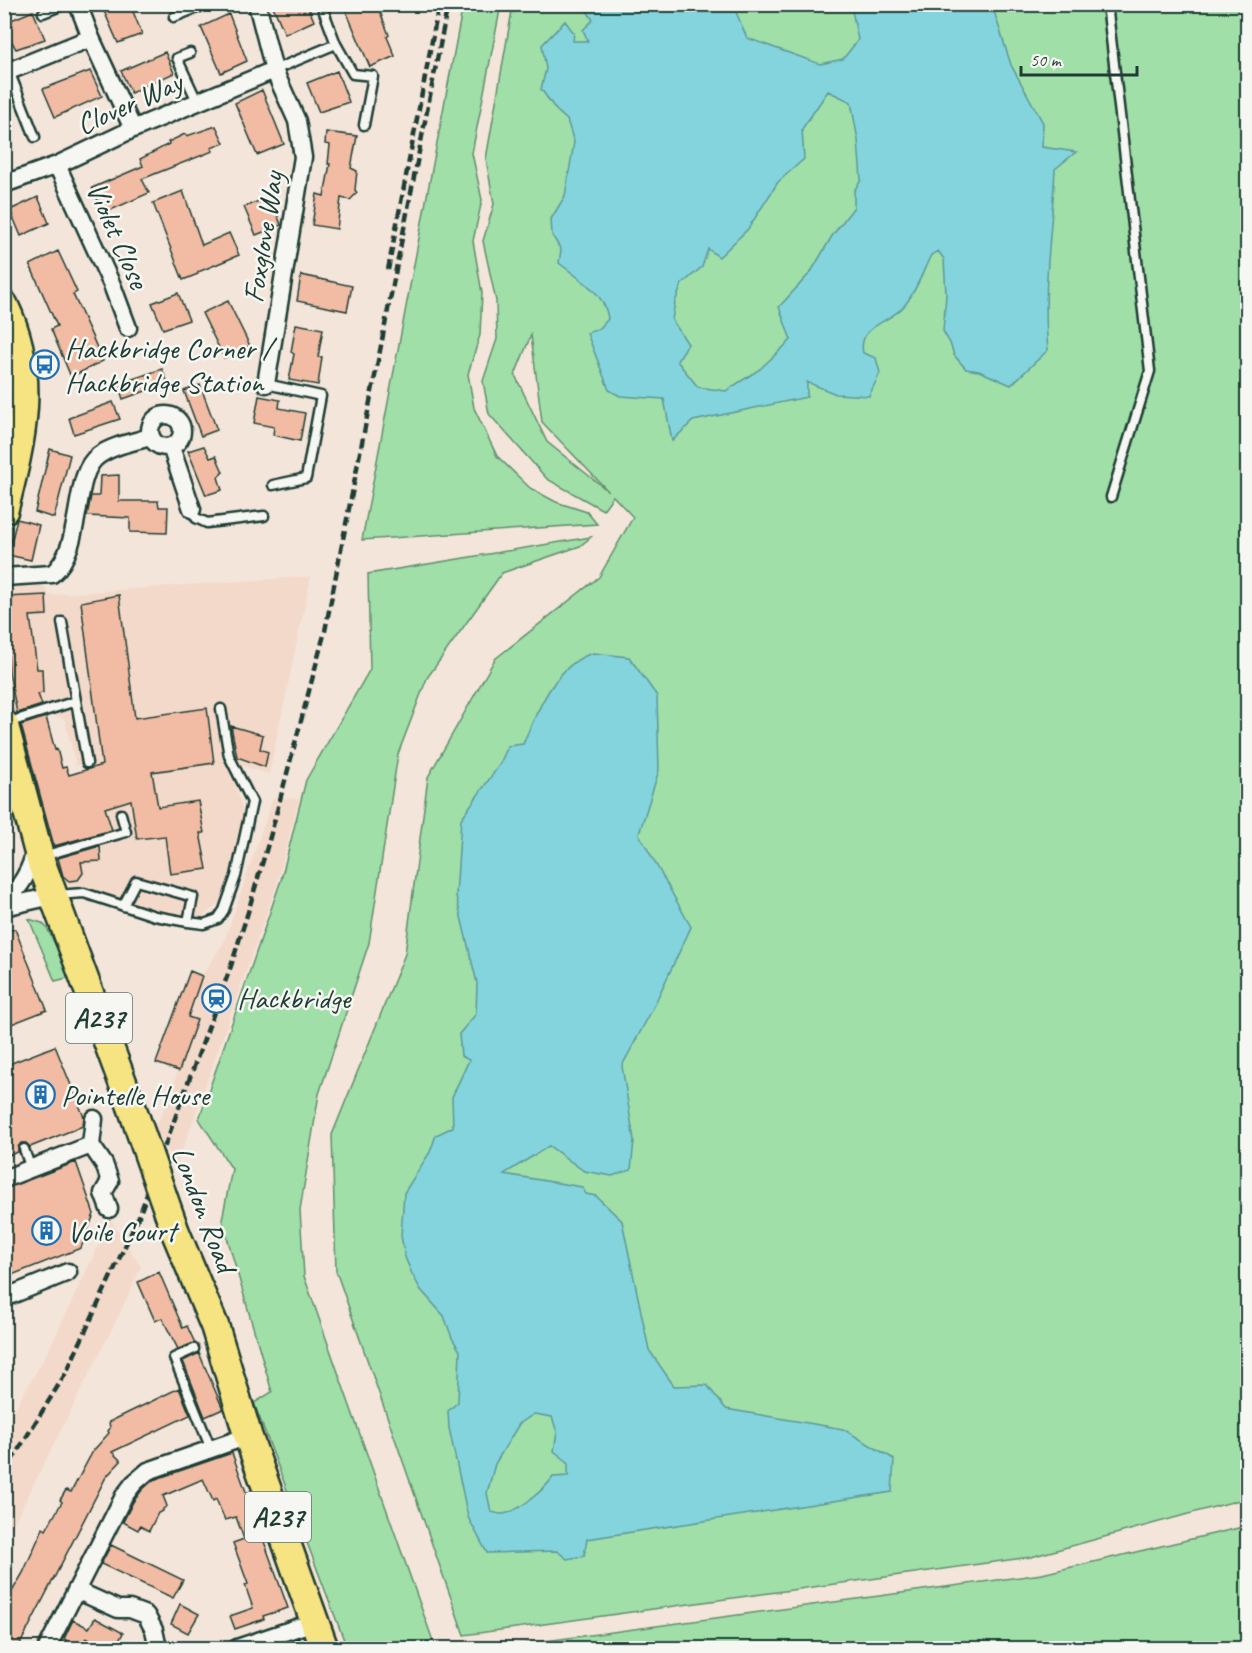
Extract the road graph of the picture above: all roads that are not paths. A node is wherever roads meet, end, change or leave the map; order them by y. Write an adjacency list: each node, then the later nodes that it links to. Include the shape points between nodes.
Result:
1 (66, 4): 7 (lane)
2 (78, 4): 9 (street)
3 (207, 4): 8 (lane)
4 (257, 4): 12 (street, Foxglove Way)
5 (321, 4): 10 (lane)
6 (1107, 4): 26 (lane, via 1150,371)
7 (43, 13)
8 (174, 17)
9 (91, 38): 13 (street); 16 (street)
10 (336, 44): 12 (lane); 15 (lane, via 353,74 373,76)
11 (190, 53): 14 (lane, via 177,58)
12 (274, 70): 14 (street, Clover Way); 22 (street, Foxglove Way, via 297,121 303,157)
13 (7, 72): 17 (lane)
14 (197, 101): 16 (street, Clover Way)
15 (364, 125)
16 (133, 129): 18 (street, Clover Way)
17 (35, 137)
18 (57, 165): 19 (street, Clover Way); 21 (street, Violet Close)
19 (4, 184)
20 (4, 305): 28 (main road, via 20,346 25,401)
21 (128, 328)
22 (267, 384): 25 (lane, Foxglove Way, via 321,396 306,478)
23 (150, 437): 24 (street, via 157,445); 24 (street, via 150,426 157,417 173,416 183,429 180,440); 30 (street, via 112,449 90,464 68,551 58,569 52,574)
24 (171, 447): 27 (street)
25 (273, 485)
26 (1111, 497)
27 (192, 509): 29 (lane, via 196,518 207,523)
28 (4, 510)
29 (264, 516)
30 (4, 577)
31 (62, 622): 32 (lane)
32 (76, 701): 34 (lane); 35 (lane)
33 (222, 709): 41 (lane, via 229,756 252,802 236,876 224,910 218,920 204,924)
34 (4, 724): 37 (main road, London Road / A237)
35 (87, 763)
36 (122, 814): 37 (lane, via 126,832)
37 (38, 850): 38 (main road, London Road / A237); 39 (street, via 24,880)
38 (52, 896): 39 (street); 40 (lane, via 84,893); 51 (main road, London Road / A237, bridge, via 214,1327)
39 (4, 905)
40 (123, 906): 41 (lane); 41 (lane, via 136,881 193,897)
41 (188, 922)
42 (94, 1119): 43 (street)
43 (90, 1145): 45 (street); 47 (street, via 104,1164 110,1181 103,1193)
44 (24, 1149): 45 (lane)
45 (31, 1168): 46 (street)
46 (4, 1179)
47 (109, 1209)
48 (68, 1272): 49 (street)
49 (4, 1298)
50 (194, 1349): 52 (lane, via 174,1358)
51 (248, 1436): 52 (street); 54 (main road, London Road / A237)
52 (211, 1449): 53 (street, via 148,1471 134,1483)
53 (76, 1590): 55 (street); 56 (street, via 118,1609 146,1615)
54 (314, 1622): 57 (street); 58 (main road, London Road / A237)
55 (47, 1648)
56 (158, 1648)
57 (237, 1648)
58 (324, 1648)

